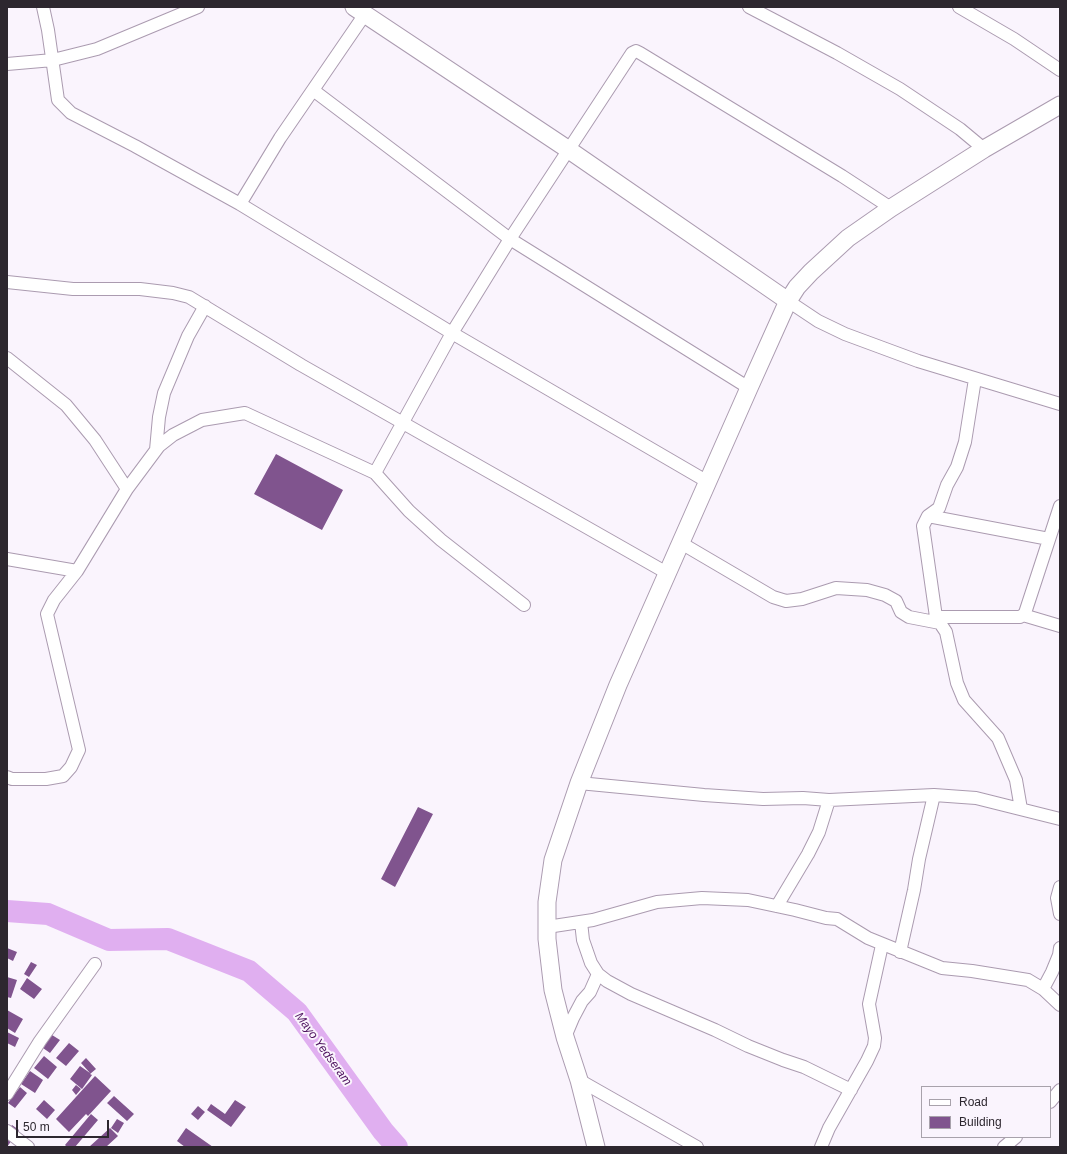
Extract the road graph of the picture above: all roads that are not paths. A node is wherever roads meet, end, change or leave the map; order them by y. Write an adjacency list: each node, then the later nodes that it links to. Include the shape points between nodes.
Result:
1 (43, 7): 6 (street)
2 (198, 7): 6 (street, via 97,49)
3 (749, 7): 11 (street, via 900,89 960,129)
4 (959, 7): 8 (street)
5 (359, 11): 9 (street); 12 (main road)
6 (53, 60): 7 (street); 13 (street, via 58,100 71,113)
7 (7, 64)
8 (1060, 70)
9 (313, 90): 13 (street); 15 (street)
10 (1060, 105): 11 (main road)
11 (984, 149): 14 (main road)
12 (569, 150): 14 (street, via 636,51); 15 (street); 17 (main road)
13 (240, 204): 19 (street)
14 (890, 208): 17 (main road, via 848,238 797,287)
15 (510, 239): 19 (street); 22 (street)
16 (7, 282): 18 (street, via 73,290 140,289 173,292)
17 (788, 301): 21 (street, via 844,334); 22 (main road)
18 (205, 306): 24 (street, via 301,365); 25 (street, via 188,336 164,393)
19 (452, 332): 24 (street); 27 (street)
20 (7, 358): 28 (street, via 66,405 95,440)
21 (975, 379): 23 (street); 30 (street, via 965,442 957,467 938,508)
22 (749, 388): 27 (main road)
23 (1060, 404)
24 (403, 422): 26 (street); 35 (street)
25 (156, 450): 26 (street, via 173,435 202,420 245,413); 28 (street)
26 (375, 473): 36 (street, via 409,511 441,540)
27 (708, 482): 32 (main road)
28 (127, 489): 34 (street)
29 (1060, 506): 31 (street)
30 (928, 516): 31 (street); 38 (street, via 923,526)
31 (1049, 539): 37 (street)
32 (681, 543): 35 (main road); 38 (street, via 773,597 786,601 802,599 836,588 868,590 896,601 901,612 909,617)
33 (7, 559): 34 (street)
34 (77, 571): 40 (street, via 54,600 47,614 79,750 63,776 46,779)
35 (667, 573): 41 (main road)
36 (524, 605)
37 (1023, 615): 38 (street); 39 (street)
38 (938, 620): 44 (street, via 946,632 957,683 964,700 998,738 1016,780)
39 (1060, 626)
40 (7, 777)
41 (579, 783): 43 (street, via 704,795); 50 (main road, via 553,860 547,902)
42 (934, 796): 43 (street); 44 (street, via 976,798); 53 (street)
43 (829, 800): 47 (street, via 820,832)
44 (1021, 809): 45 (street)
45 (1060, 819)
46 (1060, 887): 48 (street, via 1057,898)
47 (777, 906): 49 (street, via 748,900 702,898 657,902); 51 (street, via 837,919)
48 (1060, 914)
49 (581, 922): 50 (street); 55 (street, via 583,940)
50 (547, 927): 58 (main road, via 553,990)
51 (882, 945): 53 (street); 60 (street, via 869,1004 874,1046)
52 (1060, 948): 56 (street)
53 (900, 952): 56 (street, via 942,968 1028,980)
54 (95, 964): 61 (street, via 40,1041)
55 (598, 974): 58 (street); 60 (street, via 632,994 748,1046 804,1067)
56 (1043, 989): 57 (street)
57 (1060, 1005)
58 (565, 1037): 59 (main road)
59 (579, 1080): 65 (main road); 66 (street)
60 (851, 1090): 67 (street)
61 (7, 1094)
62 (7, 1131): 64 (street)
63 (1015, 1138): 68 (street)
64 (28, 1147)
65 (596, 1147)
66 (697, 1147)
67 (821, 1147)
68 (1004, 1147)

